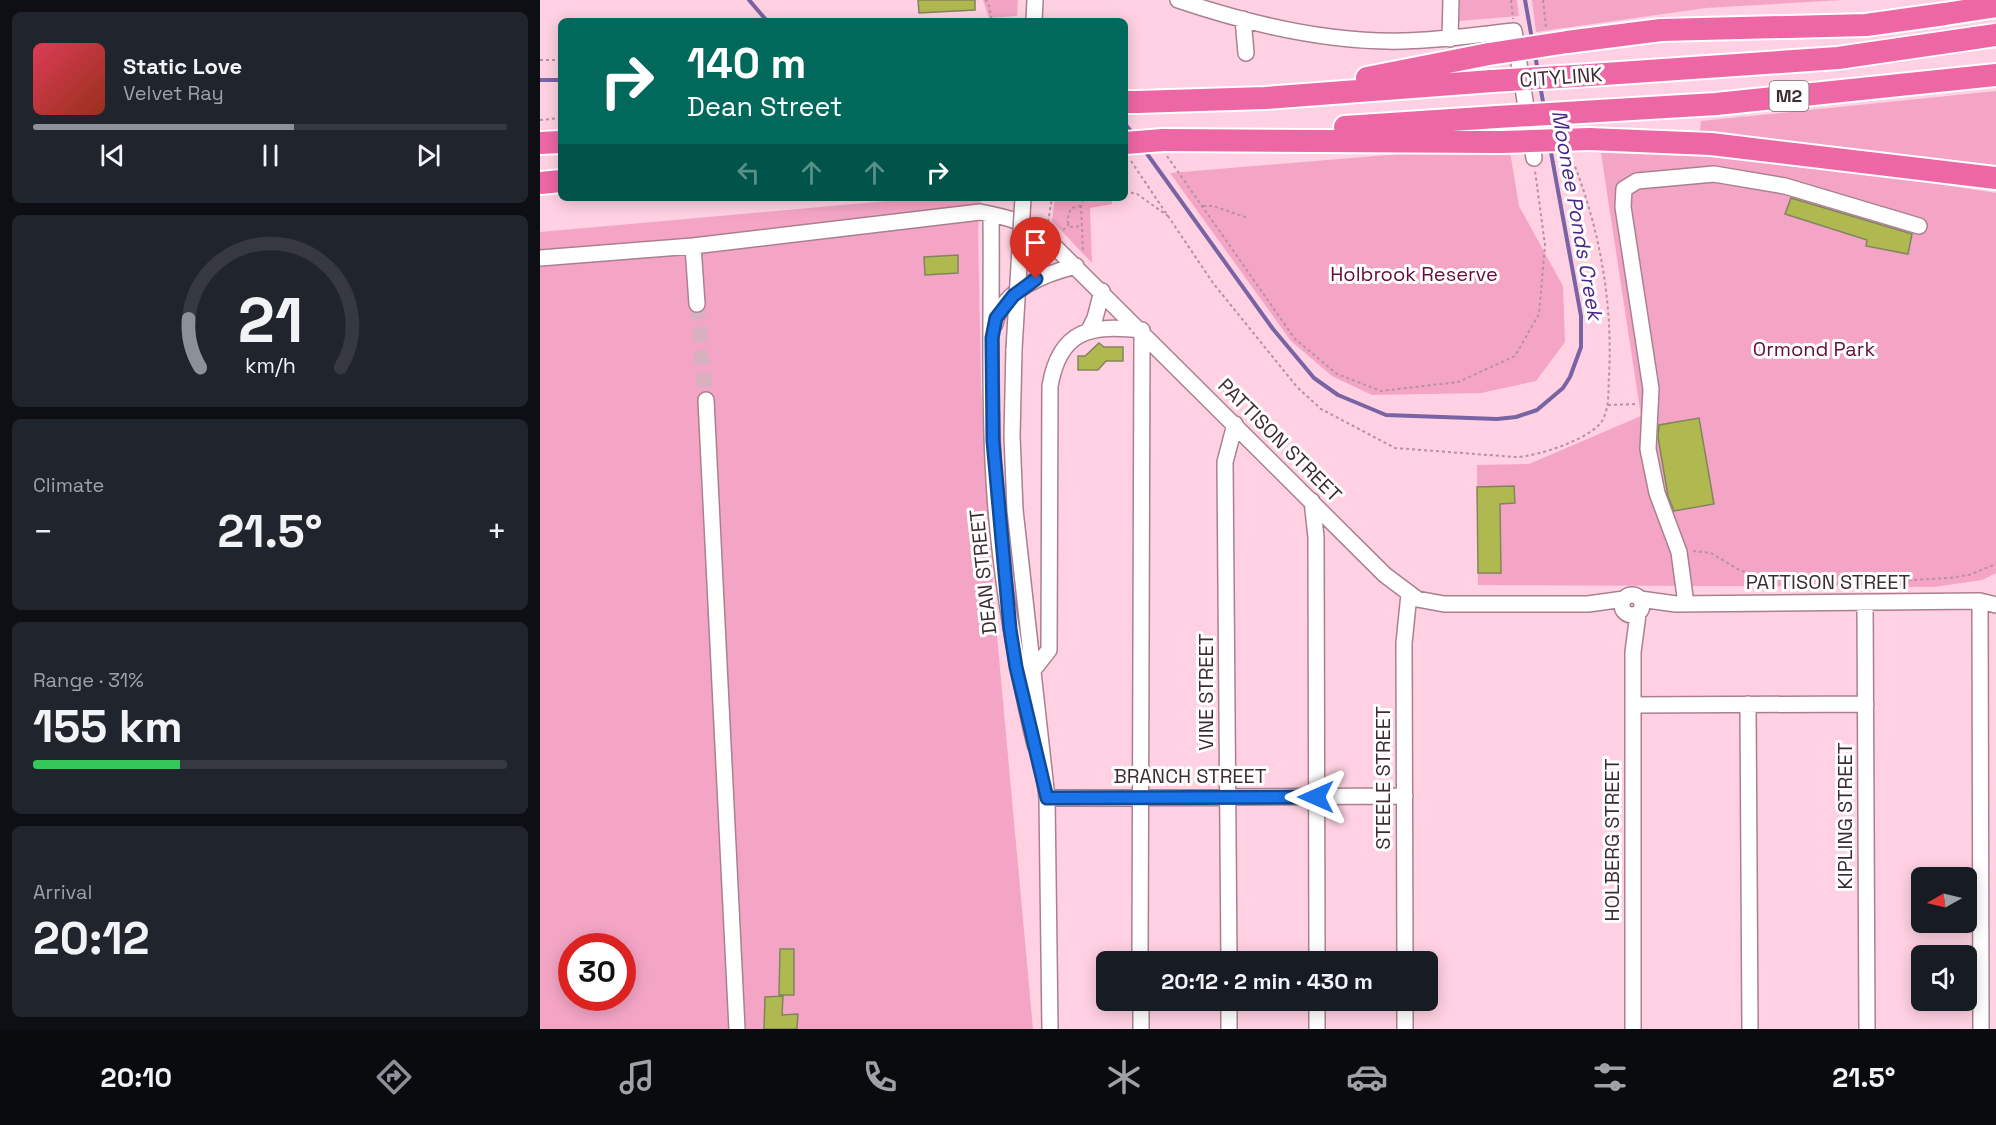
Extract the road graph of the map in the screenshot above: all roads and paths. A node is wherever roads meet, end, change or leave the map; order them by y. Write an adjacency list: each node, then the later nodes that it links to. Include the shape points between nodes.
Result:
1 (985, 0): 8 (path)
2 (1035, 0): 9 (street)
3 (1178, 0): 10 (street)
4 (1451, 0): 13 (street)
5 (1511, 0): 11 (path)
6 (1543, 0): 14 (path)
7 (1996, 6): 14 (highway, bridge, via 1866,25 1672,29)
8 (991, 18)
9 (1034, 18)
10 (1243, 19): 13 (street, via 1356,40); 15 (street)
11 (1514, 31): 13 (street); 29 (street)
12 (1986, 37): 19 (highway, CITYLINK / M2, bridge, via 1838,58)
13 (1450, 39)
14 (1558, 40): 19 (highway, bridge)
15 (1246, 53)
16 (540, 60): 17 (path)
17 (558, 60)
18 (1996, 75): 23 (highway, CITYLINK / M2, bridge, via 1716,104)
19 (1266, 98): 20 (highway, CITYLINK / M2)
20 (1131, 102)
21 (558, 118): 22 (path)
22 (540, 120)
23 (1163, 140): 26 (highway, CITYLINK / M2, bridge); 30 (highway, bridge, via 1502,142 1589,138 1711,144)
24 (558, 142): 25 (highway)
25 (540, 143)
26 (1128, 150)
27 (1128, 152): 41 (path)
28 (1570, 154): 59 (path, via 1586,193 1603,263 1612,333)
29 (1534, 158): 42 (path, via 1545,245 1539,314 1515,356 1458,382 1381,391 1337,374 1295,339)
30 (1996, 178)
31 (558, 182): 32 (highway)
32 (540, 183)
33 (1128, 192): 41 (path)
34 (1023, 201): 71 (street, DEAN STREET, bridge, via 1011,392 1014,491)
35 (1051, 201): 47 (path)
36 (1083, 201): 37 (path)
37 (1081, 206): 43 (path, via 1068,212); 44 (path)
38 (1203, 206): 40 (path)
39 (986, 213): 47 (street, PATTISON STREET, via 1010,217 1032,226); 48 (street, PATTISON STREET); 56 (street, DEAN STREET)
40 (1248, 218)
41 (1172, 219): 59 (path, via 1213,283 1297,387 1321,408 1395,448 1531,457 1595,429)
42 (1213, 219)
43 (1069, 224): 44 (path); 46 (path)
44 (1082, 226): 49 (path)
45 (1919, 226): 58 (street, via 1785,186 1714,174 1637,180 1624,189 1623,207)
46 (1063, 230)
47 (1045, 237): 51 (street, PATTISON STREET)
48 (693, 246): 50 (street, PATTISON STREET); 53 (street)
49 (1083, 250)
50 (540, 258)
51 (1076, 266): 52 (street, PATTISON STREET); 56 (street, DEAN STREET, via 1042,276 1013,296 996,318)
52 (1102, 291): 54 (street); 55 (street, PATTISON STREET)
53 (697, 304)
54 (1089, 330): 55 (street); 71 (street, via 1078,335 1054,364 1050,386 1049,650)
55 (1142, 330): 60 (street, PATTISON STREET); 76 (street)
56 (992, 338): 79 (street, DEAN STREET, via 993,462 1004,577 1016,667)
57 (706, 400): 88 (street)
58 (1652, 404): 59 (path); 62 (street, via 1647,438 1652,472)
59 (1608, 405)
60 (1235, 424): 61 (street, PATTISON STREET); 77 (street, VINE STREET, via 1225,462)
61 (1312, 501): 64 (street, PATTISON STREET); 78 (street, via 1316,537)
62 (1679, 552): 63 (path, via 1711,553 1741,571 1755,574 1802,574 1839,584 1949,578); 68 (street)
63 (1996, 564)
64 (1409, 594): 70 (street, PATTISON STREET, via 1444,604 1588,604); 75 (street, STEELE STREET, via 1404,643)
65 (1996, 596): 66 (street, PATTISON STREET)
66 (1980, 601): 67 (street, PATTISON STREET); 69 (street, PATTISON STREET); 97 (street)
67 (1865, 603): 68 (street, PATTISON STREET); 73 (street, KIPLING STREET)
68 (1681, 604): 70 (street, PATTISON STREET)
69 (1996, 605)
70 (1632, 608): 74 (street, HOLBERG STREET)
71 (1034, 669): 79 (street, DEAN STREET)
72 (1748, 704): 73 (street); 74 (street); 95 (street)
73 (1866, 704): 96 (street, KIPLING STREET)
74 (1633, 705): 94 (street, HOLBERG STREET)
75 (1404, 796): 78 (street, BRANCH STREET); 83 (street, STEELE STREET)
76 (1139, 797): 77 (street, BRANCH STREET); 79 (street, BRANCH STREET); 80 (street)
77 (1228, 797): 78 (street, BRANCH STREET); 81 (street, VINE STREET)
78 (1316, 797): 82 (street)
79 (1047, 798): 89 (street, DEAN STREET)
80 (1140, 951)
81 (1229, 951)
82 (1317, 951)
83 (1405, 951)
84 (1141, 1011): 90 (street)
85 (1229, 1011): 91 (street)
86 (1317, 1011): 92 (street)
87 (1405, 1011): 93 (street)
88 (737, 1029)
89 (1050, 1029)
90 (1141, 1029)
91 (1229, 1029)
92 (1317, 1029)
93 (1405, 1029)
94 (1633, 1029)
95 (1750, 1029)
96 (1867, 1029)
97 (1981, 1029)

